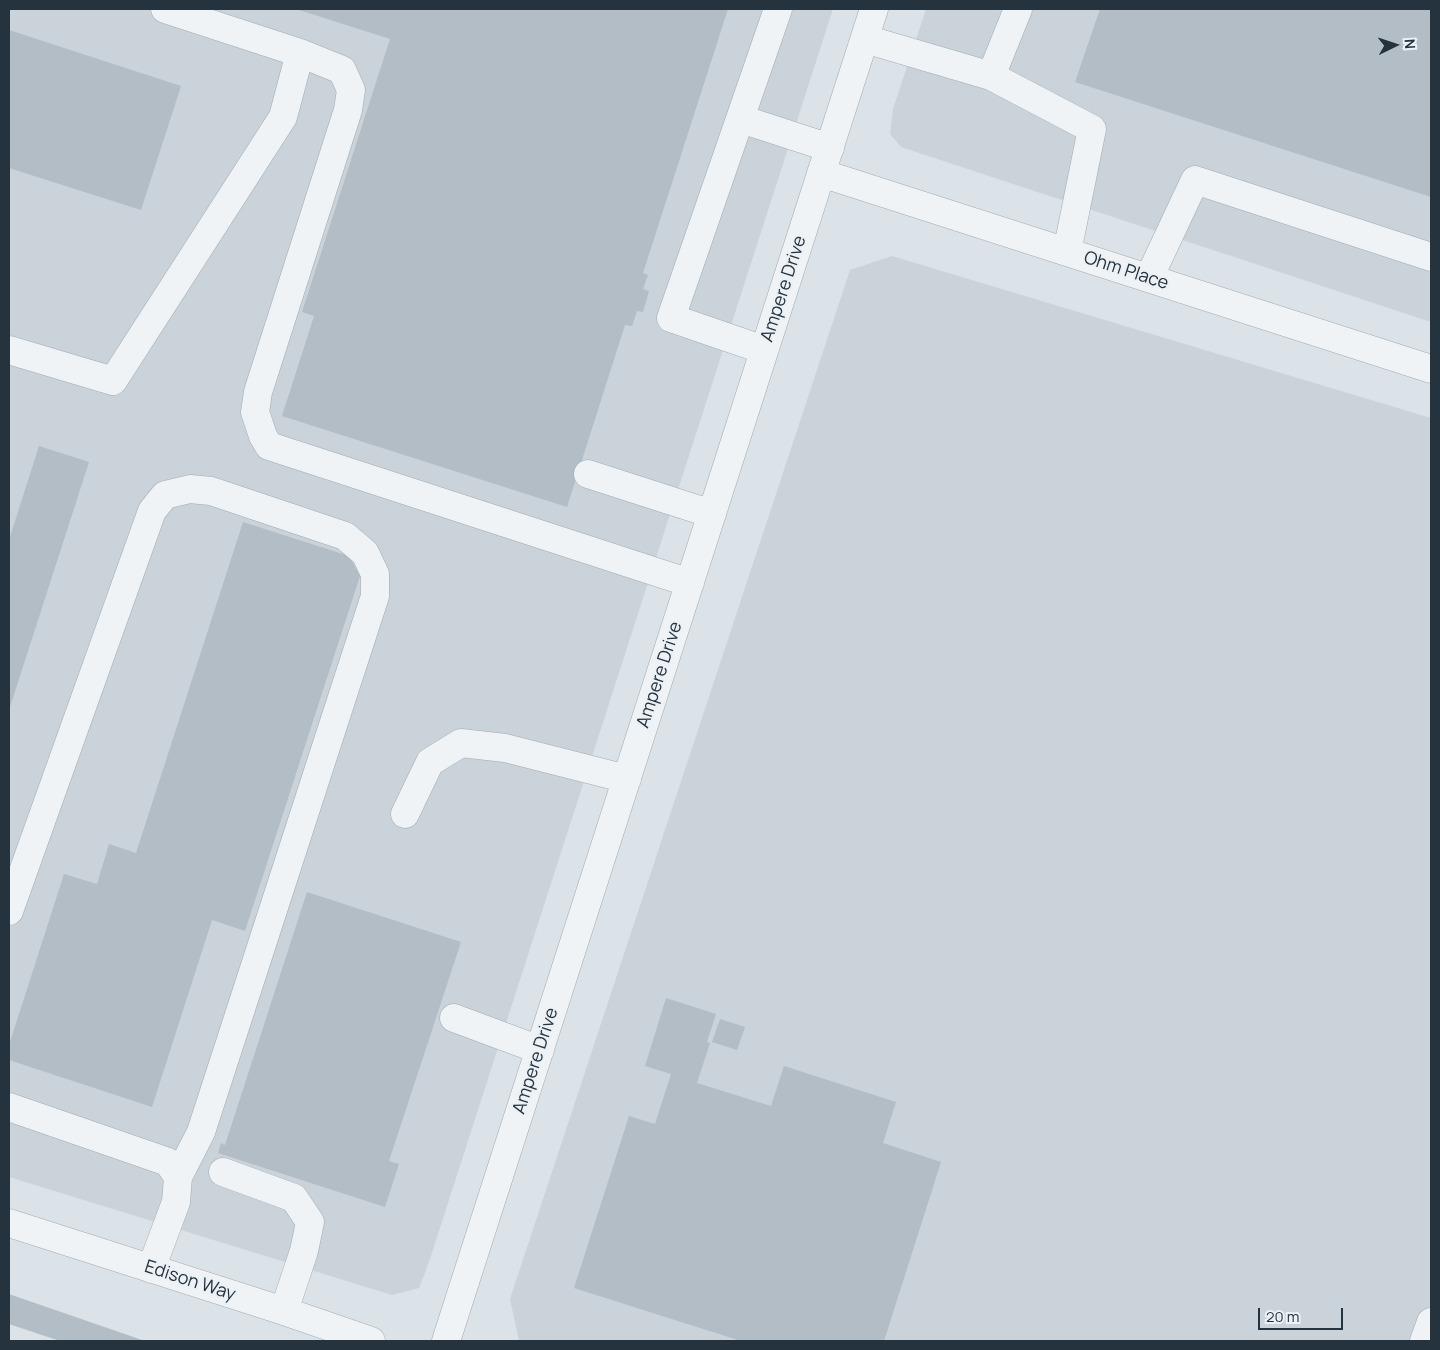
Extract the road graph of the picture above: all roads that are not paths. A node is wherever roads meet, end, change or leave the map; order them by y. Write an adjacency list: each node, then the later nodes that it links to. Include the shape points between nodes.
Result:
1 (165, 9): 6 (street)
2 (778, 9): 8 (street)
3 (874, 9): 5 (street, Ampere Drive)
4 (1018, 9): 7 (street)
5 (865, 39): 7 (street); 9 (street, Ampere Drive)
6 (300, 52): 14 (street, via 283,118 113,382); 19 (street, via 342,70 351,90 348,110 258,392 255,412 270,446)
7 (991, 76): 11 (street, via 1092,130)
8 (741, 119): 9 (street); 15 (street, via 671,318)
9 (830, 148): 10 (street, Ampere Drive)
10 (821, 173): 11 (street, Ohm Place); 15 (street, Ampere Drive)
11 (1067, 252): 13 (street, Ohm Place)
12 (1431, 257): 13 (street, via 1195,180)
13 (1149, 278): 16 (street, Ohm Place)
14 (9, 350)
15 (764, 350): 18 (street, Ampere Drive)
16 (1431, 368)
17 (588, 474): 18 (street)
18 (712, 514): 19 (street, Ampere Drive)
19 (690, 583): 20 (street, Ampere Drive)
20 (627, 779): 21 (street, via 505,748 461,743 430,762); 24 (street, Ampere Drive)
21 (405, 814)
22 (9, 911): 27 (street, via 152,511 165,495 190,488 211,491 345,536 366,553 374,574 375,596 201,1132)
23 (454, 1018): 24 (street)
24 (540, 1050): 33 (street, Ampere Drive)
25 (9, 1107): 27 (street, via 168,1162)
26 (223, 1172): 30 (street, via 294,1198 310,1222)
27 (178, 1177): 29 (street, via 176,1202)
28 (9, 1223): 29 (street, Edison Way)
29 (151, 1268): 30 (street, Edison Way)
30 (284, 1311): 32 (street, Edison Way)
31 (1431, 1322): 34 (street)
32 (371, 1341)
33 (446, 1341)
34 (1424, 1341)

